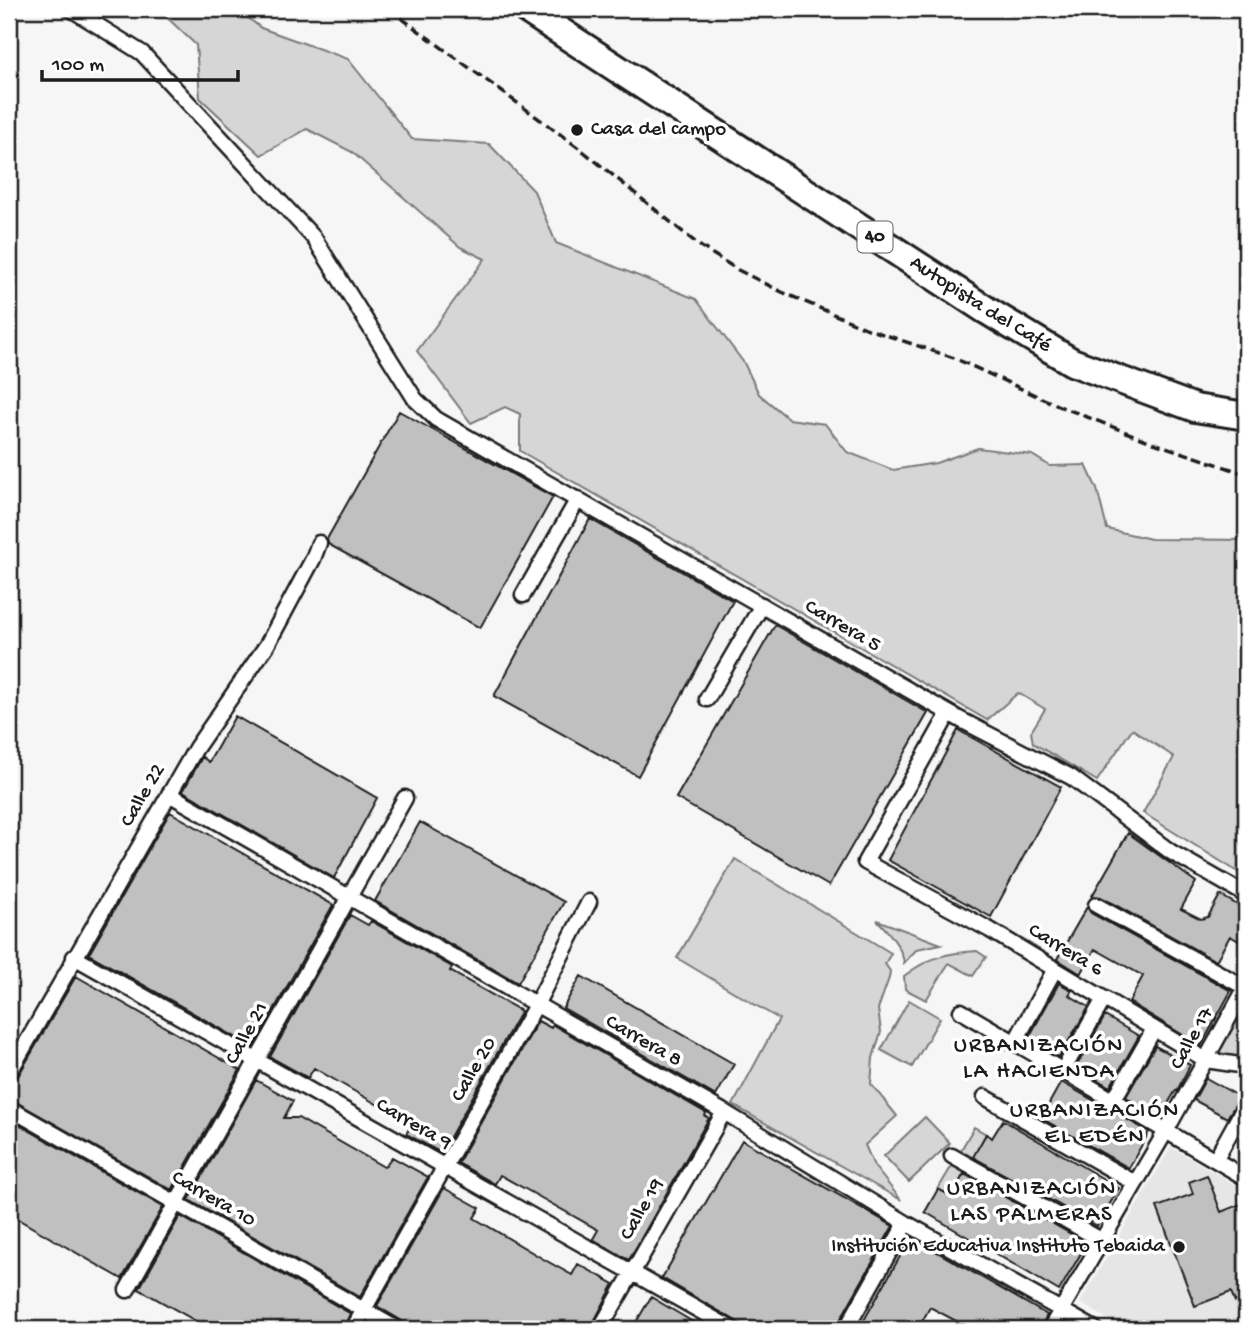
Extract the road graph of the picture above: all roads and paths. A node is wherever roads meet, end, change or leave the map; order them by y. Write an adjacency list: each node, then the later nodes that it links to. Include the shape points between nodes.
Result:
1 (71, 9): 4 (street, Carrera 5, via 142,53 314,238 415,399 436,419)
2 (526, 9): 3 (highway, Autopista del Café / 40, via 1072,362 1195,408)
3 (1246, 416)
4 (578, 499): 6 (street); 7 (street, Carrera 5)
5 (319, 543): 10 (street, Calle 22, via 267,645)
6 (523, 595)
7 (762, 605): 8 (street); 9 (street, Carrera 5)
8 (707, 699)
9 (949, 713): 12 (street, Carrera 5, via 1071,777 1171,852); 17 (street, Carrera 6, via 864,862)
10 (169, 794): 13 (street, Carrera 8); 16 (street, Calle 22)
11 (405, 798): 13 (street, Calle 21)
12 (1246, 895)
13 (350, 898): 20 (street, Carrera 8); 25 (street, Calle 21)
14 (589, 902): 20 (street, Calle 20)
15 (1096, 905): 18 (street)
16 (74, 957): 25 (street, Carrera 9); 28 (street, Calle 22)
17 (1055, 969): 19 (street, Carrera 6); 23 (street)
18 (1246, 987): 24 (street, Calle 17)
19 (1104, 999): 22 (street, Carrera 6); 27 (street)
20 (536, 1005): 33 (street, Carrera 8); 37 (street, Calle 20)
21 (961, 1011): 23 (street)
22 (1154, 1029): 24 (street, Carrera 6); 30 (street)
23 (1013, 1044): 27 (street)
24 (1206, 1060): 26 (street, Carrera 6); 34 (street, Calle 17)
25 (257, 1061): 37 (street, Carrera 9); 40 (street, Calle 21)
26 (1246, 1066)
27 (1062, 1072): 30 (street)
28 (9, 1073)
29 (985, 1097): 39 (street)
30 (1113, 1101): 34 (street)
31 (1246, 1104): 36 (street)
32 (9, 1108): 40 (street, Carrera 10)
33 (724, 1112): 41 (street, Carrera 8); 43 (street, Calle 19)
34 (1166, 1131): 36 (street); 39 (street, Calle 17)
35 (952, 1156): 42 (street)
36 (1215, 1160): 38 (street)
37 (444, 1167): 43 (street, Carrera 9); 46 (street, Calle 20)
38 (1246, 1178)
39 (1135, 1183): 42 (street, Calle 17)
40 (178, 1204): 44 (street, Calle 21); 46 (street, Carrera 10)
41 (906, 1223): 45 (street, Carrera 8); 51 (street)
42 (1101, 1240): 45 (street, Calle 17)
43 (631, 1273): 49 (street, Calle 19); 50 (street, Carrera 9)
44 (127, 1290)
45 (1061, 1309): 52 (street, Calle 17); 53 (street, Carrera 8)
46 (364, 1310): 47 (street, Calle 20); 48 (street, Carrera 10)
47 (353, 1329)
48 (397, 1329)
49 (600, 1329)
50 (732, 1329)
51 (846, 1329)
52 (1050, 1329)
53 (1095, 1329)

